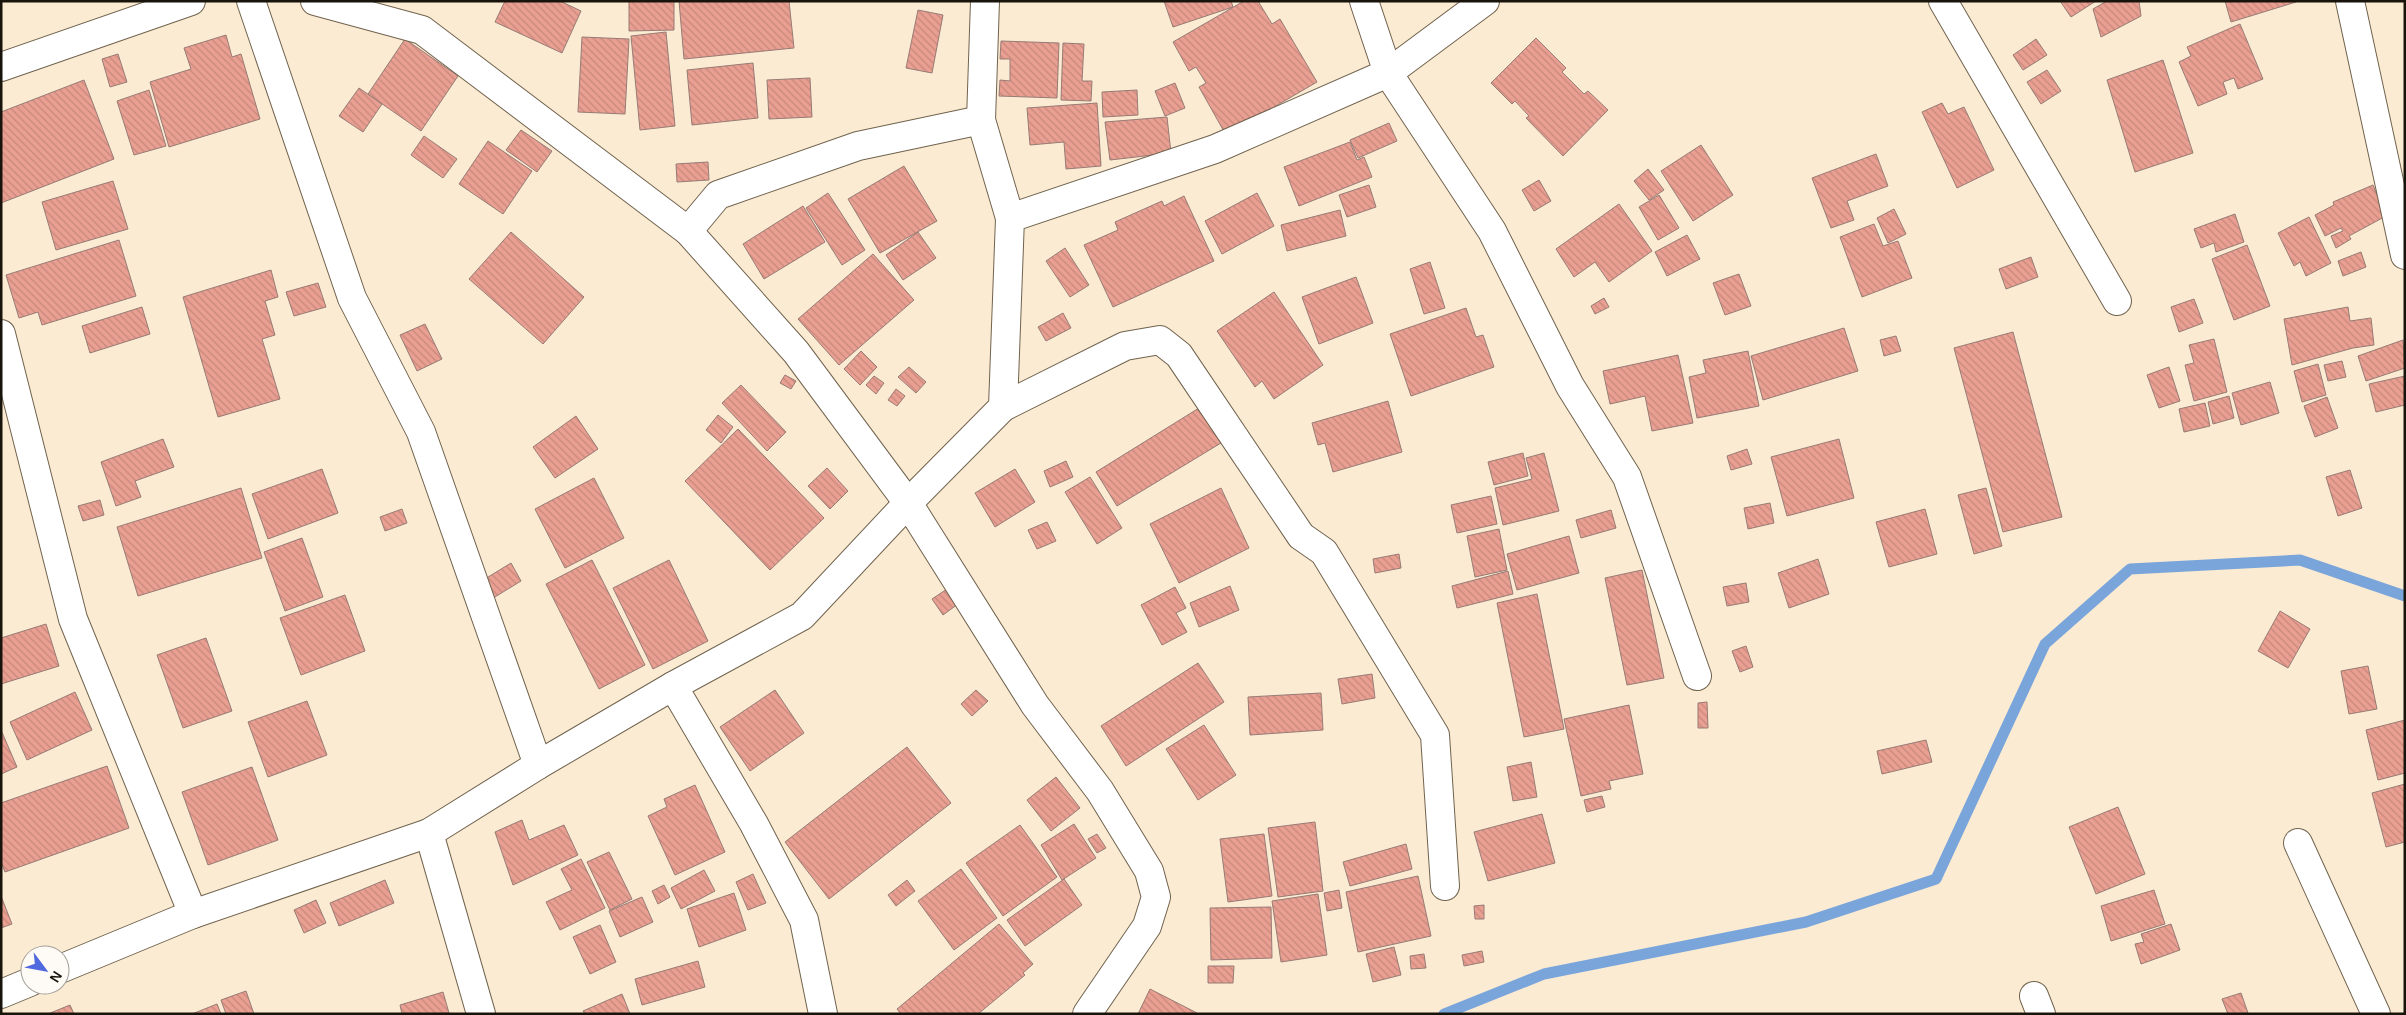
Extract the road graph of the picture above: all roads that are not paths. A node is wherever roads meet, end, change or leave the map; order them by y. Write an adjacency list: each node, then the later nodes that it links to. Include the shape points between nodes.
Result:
1 (191, 1): 9 (street)
2 (251, 1): 21 (street, via 352,298 421,432)
3 (315, 1): 13 (street, via 422,30)
4 (985, 1): 11 (street)
5 (1364, 1): 10 (street)
6 (1485, 1): 10 (street)
7 (1943, 1): 15 (street)
8 (2350, 1): 14 (street)
9 (1, 67)
10 (1388, 73): 12 (street, via 1215,149); 19 (street, via 1492,231 1570,386 1627,477)
11 (981, 120): 12 (street); 13 (street, via 858,146 718,195)
12 (1010, 218): 17 (street)
13 (688, 231): 18 (street, via 796,352)
14 (2405, 255)
15 (2117, 301)
16 (1, 334): 25 (street, via 73,619)
17 (1003, 407): 18 (street); 24 (street, via 1125,346 1160,340 1179,355 1301,536 1324,552 1435,735)
18 (908, 503): 20 (street, via 802,616); 31 (street, via 1035,705 1100,792 1149,871 1156,897 1147,926)
19 (1697, 676)
20 (673, 686): 21 (street); 30 (street, via 754,824 804,920)
21 (538, 765): 22 (street)
22 (429, 833): 25 (street); 29 (street)
23 (2298, 843): 32 (street)
24 (1445, 886)
25 (193, 914): 26 (street)
26 (70, 965)
27 (20, 986): 28 (street)
28 (1, 994)
29 (481, 1014)
30 (823, 1014)
31 (1087, 1014)
32 (2376, 1014)

